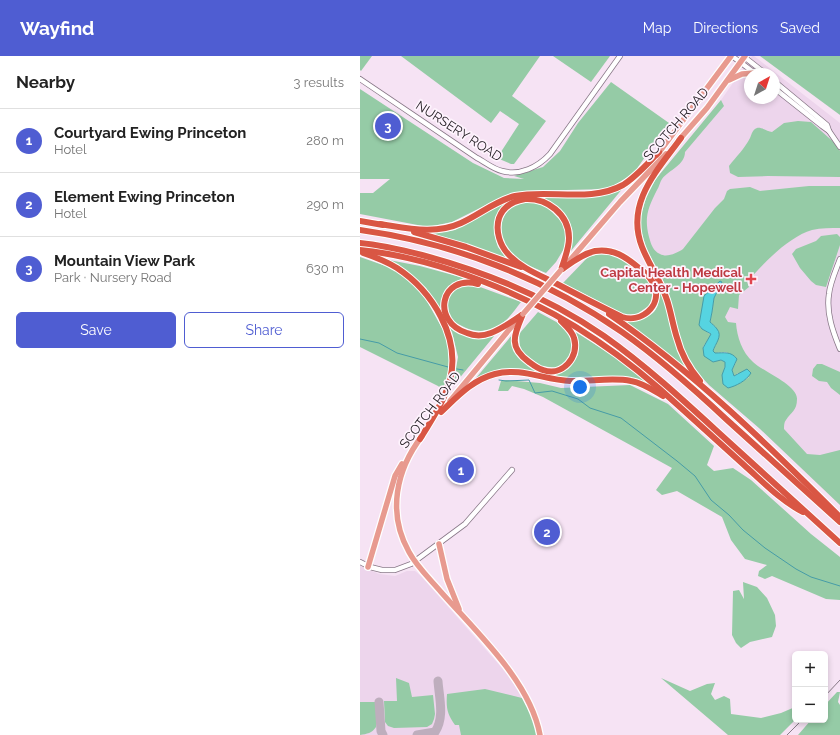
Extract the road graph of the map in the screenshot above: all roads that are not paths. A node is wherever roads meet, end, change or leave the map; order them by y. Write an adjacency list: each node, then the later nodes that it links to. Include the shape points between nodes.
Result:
1 (620, 56): 7 (street, NURSERY ROAD, via 550,154 534,167 512,173 494,168 477,158)
2 (732, 56): 3 (street); 14 (main road, SCOTCH ROAD)
3 (743, 58): 4 (street); 5 (street); 8 (main road, SCOTCH ROAD)
4 (751, 68)
5 (757, 68)
6 (744, 74): 8 (main road)
7 (360, 79)
8 (726, 83): 12 (main road, SCOTCH ROAD)
9 (780, 86): 11 (street, via 827,125)
10 (780, 93): 11 (street)
11 (829, 131): 13 (street)
12 (681, 138): 15 (main road, SCOTCH ROAD); 29 (highway, via 644,192 638,213 638,233 644,252 665,295 682,352 693,373)
13 (840, 147)
14 (659, 152): 15 (main road, SCOTCH ROAD); 17 (highway, via 628,181 606,192 516,196 460,224 441,230)
15 (620, 202): 22 (main road, SCOTCH ROAD)
16 (360, 221): 17 (highway)
17 (380, 224): 23 (highway, via 446,240)
18 (360, 230): 37 (highway, via 424,242 484,260 535,282 596,315 680,377)
19 (360, 243): 35 (highway, via 412,252 473,270 505,282 582,322 664,383)
20 (360, 252): 24 (highway, via 394,256 439,267); 32 (highway, via 391,265 417,284 430,300 450,338 453,360 449,384)
21 (840, 258): 28 (street, via 829,294 829,313)
22 (560, 270): 23 (highway, via 569,240 565,221 546,203 523,200 503,210 498,221 498,232 501,244 508,255); 25 (highway, via 589,253 614,252 627,258 645,273 656,290 650,310 641,317 632,319 622,317); 27 (main road, SCOTCH ROAD, bridge)
23 (535, 273): 25 (highway)
24 (518, 297): 26 (highway); 27 (highway, via 472,282 463,282 454,286 447,294 444,312 455,328 478,335 493,333)
25 (582, 297): 29 (highway, via 641,337)
26 (542, 309): 27 (highway, via 567,326 575,341 571,360 556,371 540,369 518,352 515,336); 31 (highway, via 578,328 616,354)
27 (522, 314): 30 (main road, SCOTCH ROAD)
28 (840, 349)
29 (713, 396): 36 (highway, via 802,478)
30 (441, 412): 31 (highway, via 471,385 482,379 500,373 520,372 567,381 620,380 640,383 655,390); 32 (main road, SCOTCH ROAD)
31 (707, 432): 35 (highway, via 778,495 794,508)
32 (420, 439): 33 (main road, SCOTCH ROAD)
33 (410, 453): 40 (main road, SCOTCH ROAD, via 399,480 397,513 402,537); 42 (main road, via 395,476)
34 (512, 470): 39 (street, via 465,524)
35 (810, 516): 38 (highway)
36 (840, 517)
37 (840, 522)
38 (840, 543)
39 (439, 544): 40 (street); 43 (main road, via 452,594)
40 (415, 561): 42 (street, via 392,570); 43 (main road, SCOTCH ROAD)
41 (360, 562): 42 (street)
42 (368, 566)
43 (467, 622): 44 (main road, SCOTCH ROAD, via 502,662 518,685 532,710)
44 (540, 735)

